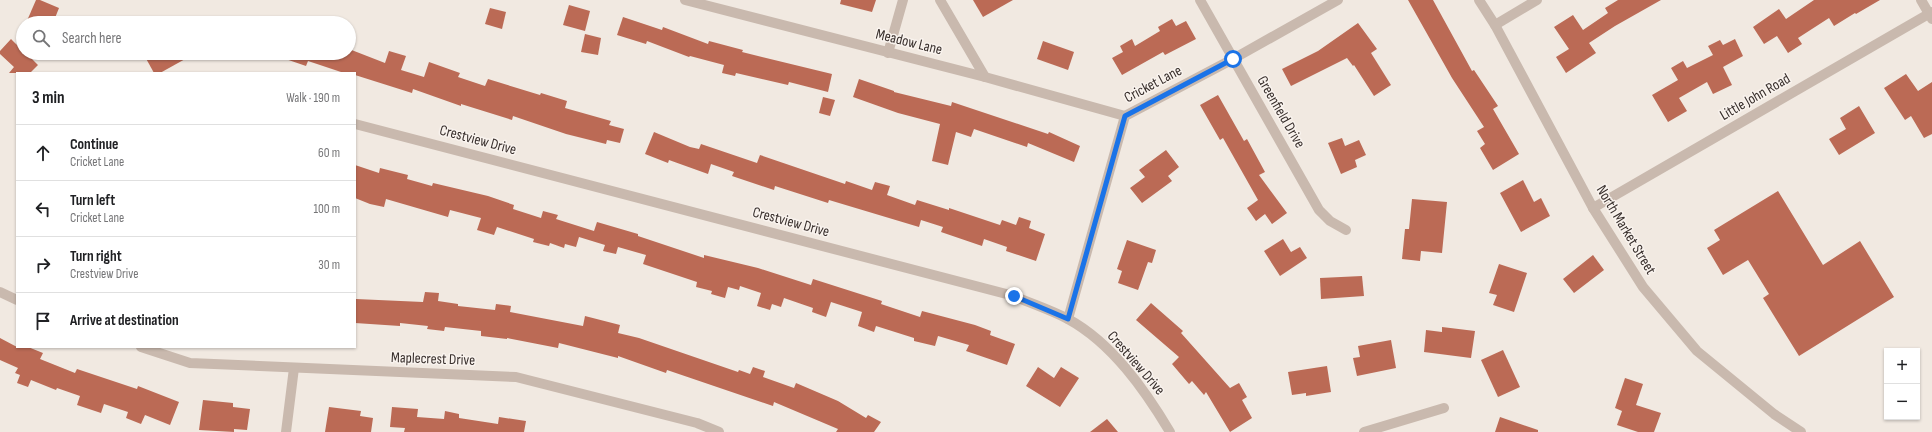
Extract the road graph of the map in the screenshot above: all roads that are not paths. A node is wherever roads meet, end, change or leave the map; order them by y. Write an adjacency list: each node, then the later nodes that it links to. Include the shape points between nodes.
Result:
1 (685, 0): 11 (street, Meadow Lane)
2 (903, 0): 11 (street)
3 (940, 0): 13 (street)
4 (1200, 0): 12 (street, Greenfield Drive)
5 (1338, 0): 12 (street, Cricket Lane)
6 (1479, 0): 10 (street, North Market Street)
7 (1537, 0): 10 (street)
8 (1921, 0): 9 (street)
9 (1931, 15): 16 (street, Little John Road)
10 (1495, 24): 16 (street, North Market Street)
11 (888, 53): 13 (street, Meadow Lane)
12 (1233, 59): 14 (street, Cricket Lane); 17 (street, Greenfield Drive, via 1319,210 1330,221)
13 (985, 77): 14 (street, Meadow Lane)
14 (1125, 116): 20 (street, Cricket Lane)
15 (356, 124): 20 (street, Crestview Drive, via 1014,296)
16 (1593, 208): 28 (street, North Market Street, via 1643,287 1697,351 1774,414)
17 (1346, 230)
18 (0, 292): 19 (street)
19 (16, 300)
20 (1068, 319): 26 (street, Crestview Drive, via 1103,344 1130,374)
21 (144, 348): 22 (street, Maplecrest Drive, via 190,363)
22 (294, 368): 24 (street); 25 (street, Maplecrest Drive, via 516,377 696,423)
23 (1444, 408): 27 (street)
24 (286, 432)
25 (719, 432)
26 (1170, 432)
27 (1364, 432)
28 (1801, 432)

